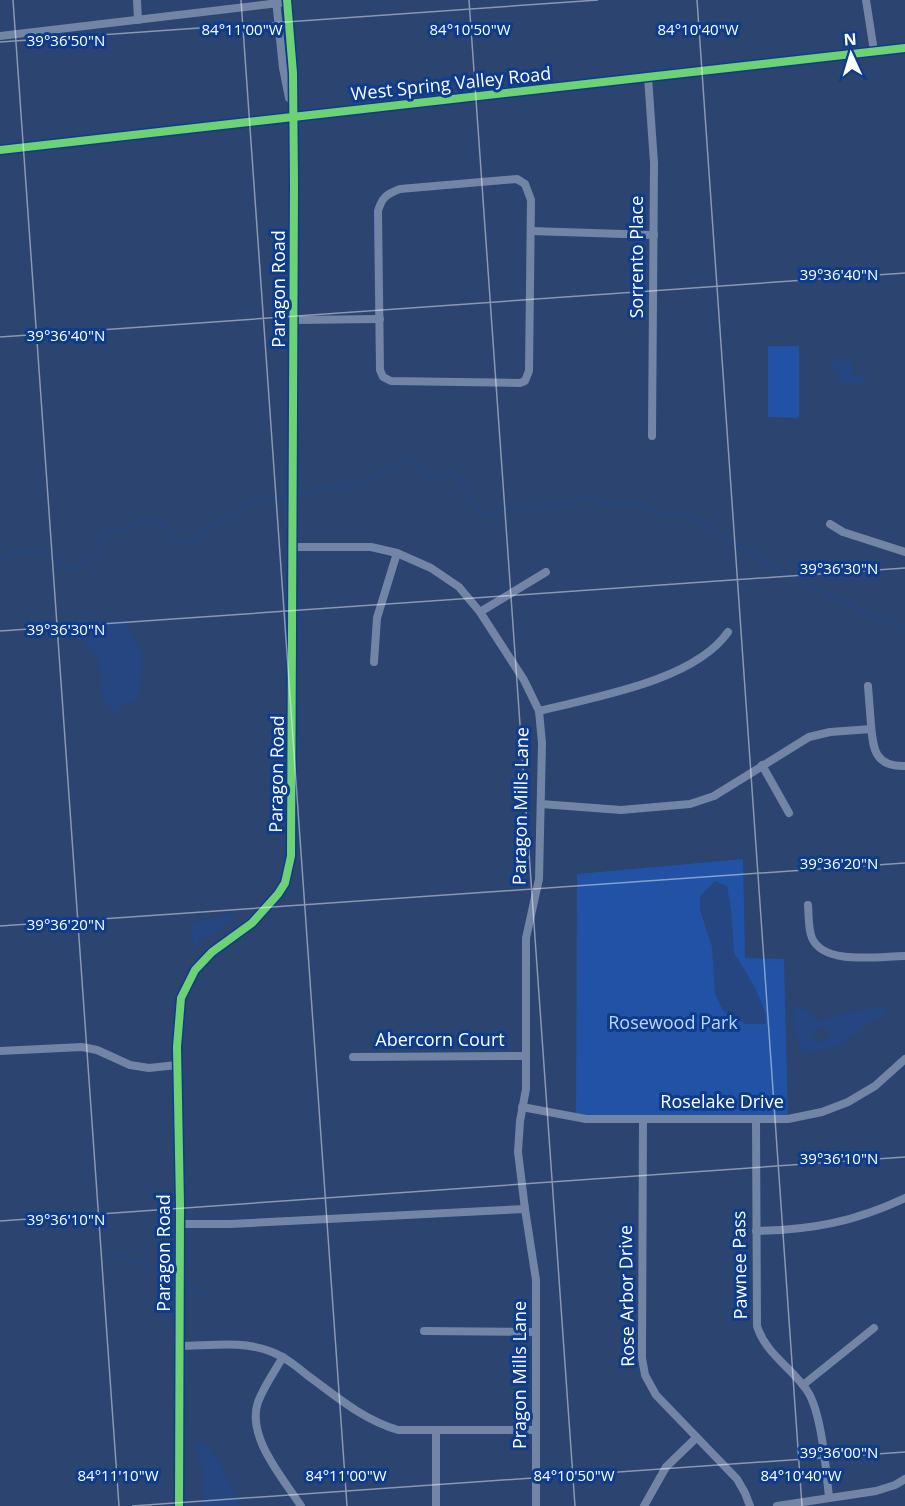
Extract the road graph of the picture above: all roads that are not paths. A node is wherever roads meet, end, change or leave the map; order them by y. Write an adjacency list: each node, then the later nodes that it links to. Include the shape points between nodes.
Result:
1 (137, 0): 5 (street)
2 (866, 0): 8 (street)
3 (287, 1): 4 (street); 10 (street, Paragon Road)
4 (276, 2): 5 (street); 10 (street, Paragon Road)
5 (138, 20): 6 (street)
6 (0, 36)
7 (905, 48): 8 (street, West Spring Valley Road)
8 (874, 51): 9 (street, West Spring Valley Road)
9 (648, 77): 10 (street, West Spring Valley Road); 13 (street, Sorrento Place)
10 (293, 116): 11 (street, West Spring Valley Road); 14 (street, Paragon Road)
11 (0, 150)
12 (531, 231): 13 (street); 15 (street, via 529,190 517,179 400,189 386,194 378,211); 15 (street, via 529,371 525,381 390,381 380,370)
13 (654, 235): 16 (street, Sorrento Place)
14 (294, 320): 15 (street); 18 (street, Paragon Road)
15 (380, 320)
16 (652, 436)
17 (830, 524): 19 (street)
18 (294, 547): 20 (street, Paragon Mills Lane, via 370,547); 38 (street, Paragon Road, via 289,867 283,887 271,904 195,970 181,998)
19 (905, 552)
20 (397, 553): 22 (street, Paragon Mills Lane, via 431,568 459,587); 24 (street, via 377,618)
21 (546, 572): 22 (street)
22 (480, 612): 26 (street, Paragon Mills Lane)
23 (728, 632): 26 (street, via 718,646 670,674)
24 (374, 662)
25 (868, 686): 27 (street)
26 (539, 711): 30 (street, Paragon Mills Lane)
27 (871, 729): 28 (street, via 809,737); 29 (street, via 874,750 880,759)
28 (762, 765): 30 (street, via 714,796 690,804 621,810); 31 (street)
29 (905, 766)
30 (541, 804): 35 (street, Paragon Mills Lane, via 539,879 526,938)
31 (789, 813)
32 (808, 905): 33 (street, via 812,939 825,953 838,957)
33 (905, 956)
34 (0, 1051): 38 (street, via 82,1047 129,1065)
35 (526, 1056): 36 (street, Abercorn Court); 39 (street, Paragon Mills Lane)
36 (353, 1057)
37 (905, 1059): 41 (street, Roselake Drive, via 875,1086 835,1108 800,1117)
38 (177, 1065): 44 (street, Paragon Road)
39 (522, 1107): 40 (street, Roselake Drive, via 586,1119); 43 (street, Paragon Mills Lane, via 518,1152)
40 (643, 1119): 41 (street, Roselake Drive); 54 (street, Rose Arbor Drive, via 643,1366 656,1395)
41 (756, 1119): 45 (street, Pawnee Pass)
42 (905, 1198): 45 (street, via 836,1223)
43 (525, 1209): 44 (street); 48 (street, Pragon Mills Lane, via 536,1280)
44 (180, 1224): 49 (street, Paragon Road)
45 (756, 1231): 51 (street, Pawnee Pass, via 757,1326 769,1349)
46 (874, 1328): 51 (street)
47 (424, 1331): 48 (street)
48 (536, 1332): 52 (street, Pragon Mills Lane)
49 (179, 1346): 50 (street, via 256,1347); 57 (street, Paragon Road)
50 (283, 1357): 53 (street, via 379,1424 398,1430); 58 (street, via 263,1390 255,1419 261,1444)
51 (803, 1385): 56 (street, Pawnee Pass, via 818,1416)
52 (536, 1430): 53 (street); 60 (street, Pragon Mills Lane)
53 (436, 1431): 59 (street)
54 (696, 1438): 61 (street, via 666,1467); 62 (street, Rose Arbor Drive, via 737,1479)
55 (905, 1479): 56 (street, via 885,1488)
56 (830, 1497): 63 (street)
57 (179, 1506)
58 (301, 1506)
59 (436, 1506)
60 (537, 1506)
61 (644, 1506)
62 (750, 1506)
63 (777, 1506)

